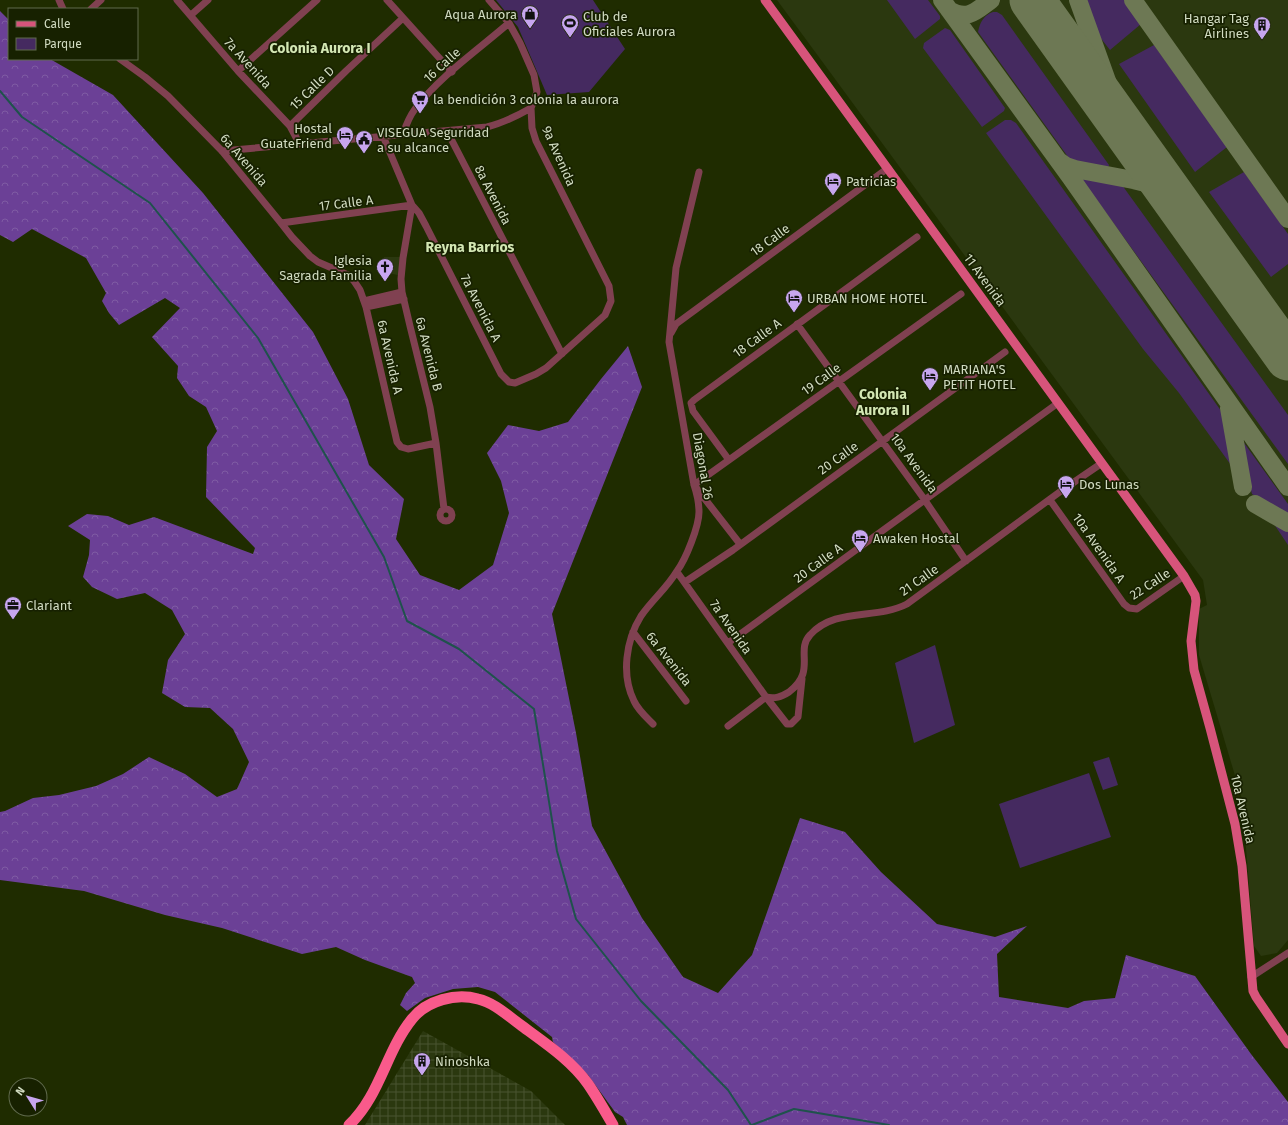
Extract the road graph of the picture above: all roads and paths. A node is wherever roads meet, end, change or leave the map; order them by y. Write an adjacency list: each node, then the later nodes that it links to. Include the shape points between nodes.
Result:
1 (101, 0): 8 (street)
2 (177, 0): 9 (street, 7a Avenida)
3 (208, 0): 9 (street)
4 (317, 0): 13 (street)
5 (387, 0): 10 (street)
6 (489, 0): 11 (street, 9a Avenida)
7 (765, 0): 22 (main road, 11 Avenida)
8 (91, 8)
9 (191, 15): 13 (street, 7a Avenida)
10 (403, 18): 14 (street); 16 (street, 15 Calle D)
11 (509, 23): 14 (street, 16 Calle); 15 (street, 9a Avenida, via 534,75 537,92)
12 (121, 60): 21 (street, 6a Avenida, via 168,96)
13 (238, 71): 16 (street, 7a Avenida)
14 (452, 72): 18 (street, 16 Calle, via 414,110)
15 (531, 111): 17 (street, via 487,127); 34 (street, 9a Avenida, via 536,141 609,286 611,301 605,315)
16 (290, 126): 20 (street, 7a Avenida)
17 (447, 131): 18 (street); 34 (street, 8a Avenida)
18 (403, 134): 19 (street)
19 (383, 136): 20 (street); 24 (street, 7a Avenida A)
20 (299, 143): 21 (street)
21 (222, 151): 25 (street, 6a Avenida)
22 (888, 168): 32 (street, 18 Calle, via 676,324); 36 (main road, 11 Avenida)
23 (699, 172): 32 (street, Diagonal 26, via 676,268)
24 (412, 205): 25 (street, 17 Calle A); 29 (street, 6a Avenida B, via 403,258); 34 (street, 7a Avenida A, via 426,226 501,374 509,382 521,382)
25 (282, 223): 27 (street, 6a Avenida, via 292,237 318,262)
26 (917, 237): 31 (street, 18 Calle A)
27 (348, 275): 30 (street, 6a Avenida A, via 360,290)
28 (961, 294): 35 (street, 19 Calle)
29 (403, 296): 30 (street); 38 (street, 6a Avenida B, via 430,407)
30 (365, 304): 38 (street, 6a Avenida A, via 397,442 401,447 408,449)
31 (797, 324): 35 (street, 10a Avenida); 39 (street, 18 Calle A, via 691,403 696,417)
32 (669, 335): 41 (street, Diagonal 26)
33 (1005, 352): 37 (street, 20 Calle)
34 (562, 354)
35 (839, 381): 37 (street, 10a Avenida); 39 (street, 19 Calle)
36 (1058, 403): 40 (main road, 11 Avenida); 42 (street, 20 Calle A)
37 (882, 441): 42 (street, 10a Avenida); 45 (street, 20 Calle)
38 (436, 443): 44 (street, 6a Avenida B)
39 (728, 460): 41 (street, 19 Calle)
40 (1102, 463): 43 (street, 21 Calle); 48 (main road, 11 Avenida)
41 (694, 485): 45 (street); 47 (street, Diagonal 26, via 699,501 699,513)
42 (924, 499): 46 (street, 10a Avenida); 52 (street, 20 Calle A)
43 (1050, 500): 46 (street, 21 Calle); 50 (street, 10a Avenida A)
44 (444, 509)
45 (740, 544): 49 (street, 20 Calle)
46 (966, 561): 53 (street, 21 Calle, via 900,608 835,619 818,628 806,639)
47 (678, 572): 49 (street, 7a Avenida); 51 (street, Diagonal 26, via 646,609)
48 (1184, 576): 50 (street, 22 Calle, via 1136,608); 59 (main road, 10a Avenida, via 1196,601 1192,640 1194,670 1235,824 1242,866)
49 (685, 582): 52 (street, 7a Avenida)
50 (1129, 608)
51 (633, 632): 55 (street, 6a Avenida); 56 (street, Diagonal 26, via 628,657 628,682 634,702)
52 (728, 643): 54 (street, 7a Avenida)
53 (802, 678): 54 (street, via 781,697); 54 (street, 21 Calle, via 799,714 791,724 787,724)
54 (766, 697): 57 (street)
55 (686, 701)
56 (653, 724)
57 (728, 726)
58 (1288, 953): 59 (street)
59 (1252, 977): 60 (main road, 10a Avenida, via 1256,997)
60 (1288, 1044)
61 (349, 1125): 62 (highway, via 364,1109 399,1036 412,1018 435,1002 460,996 479,999 496,1007 559,1054 588,1083)
62 (614, 1125)

